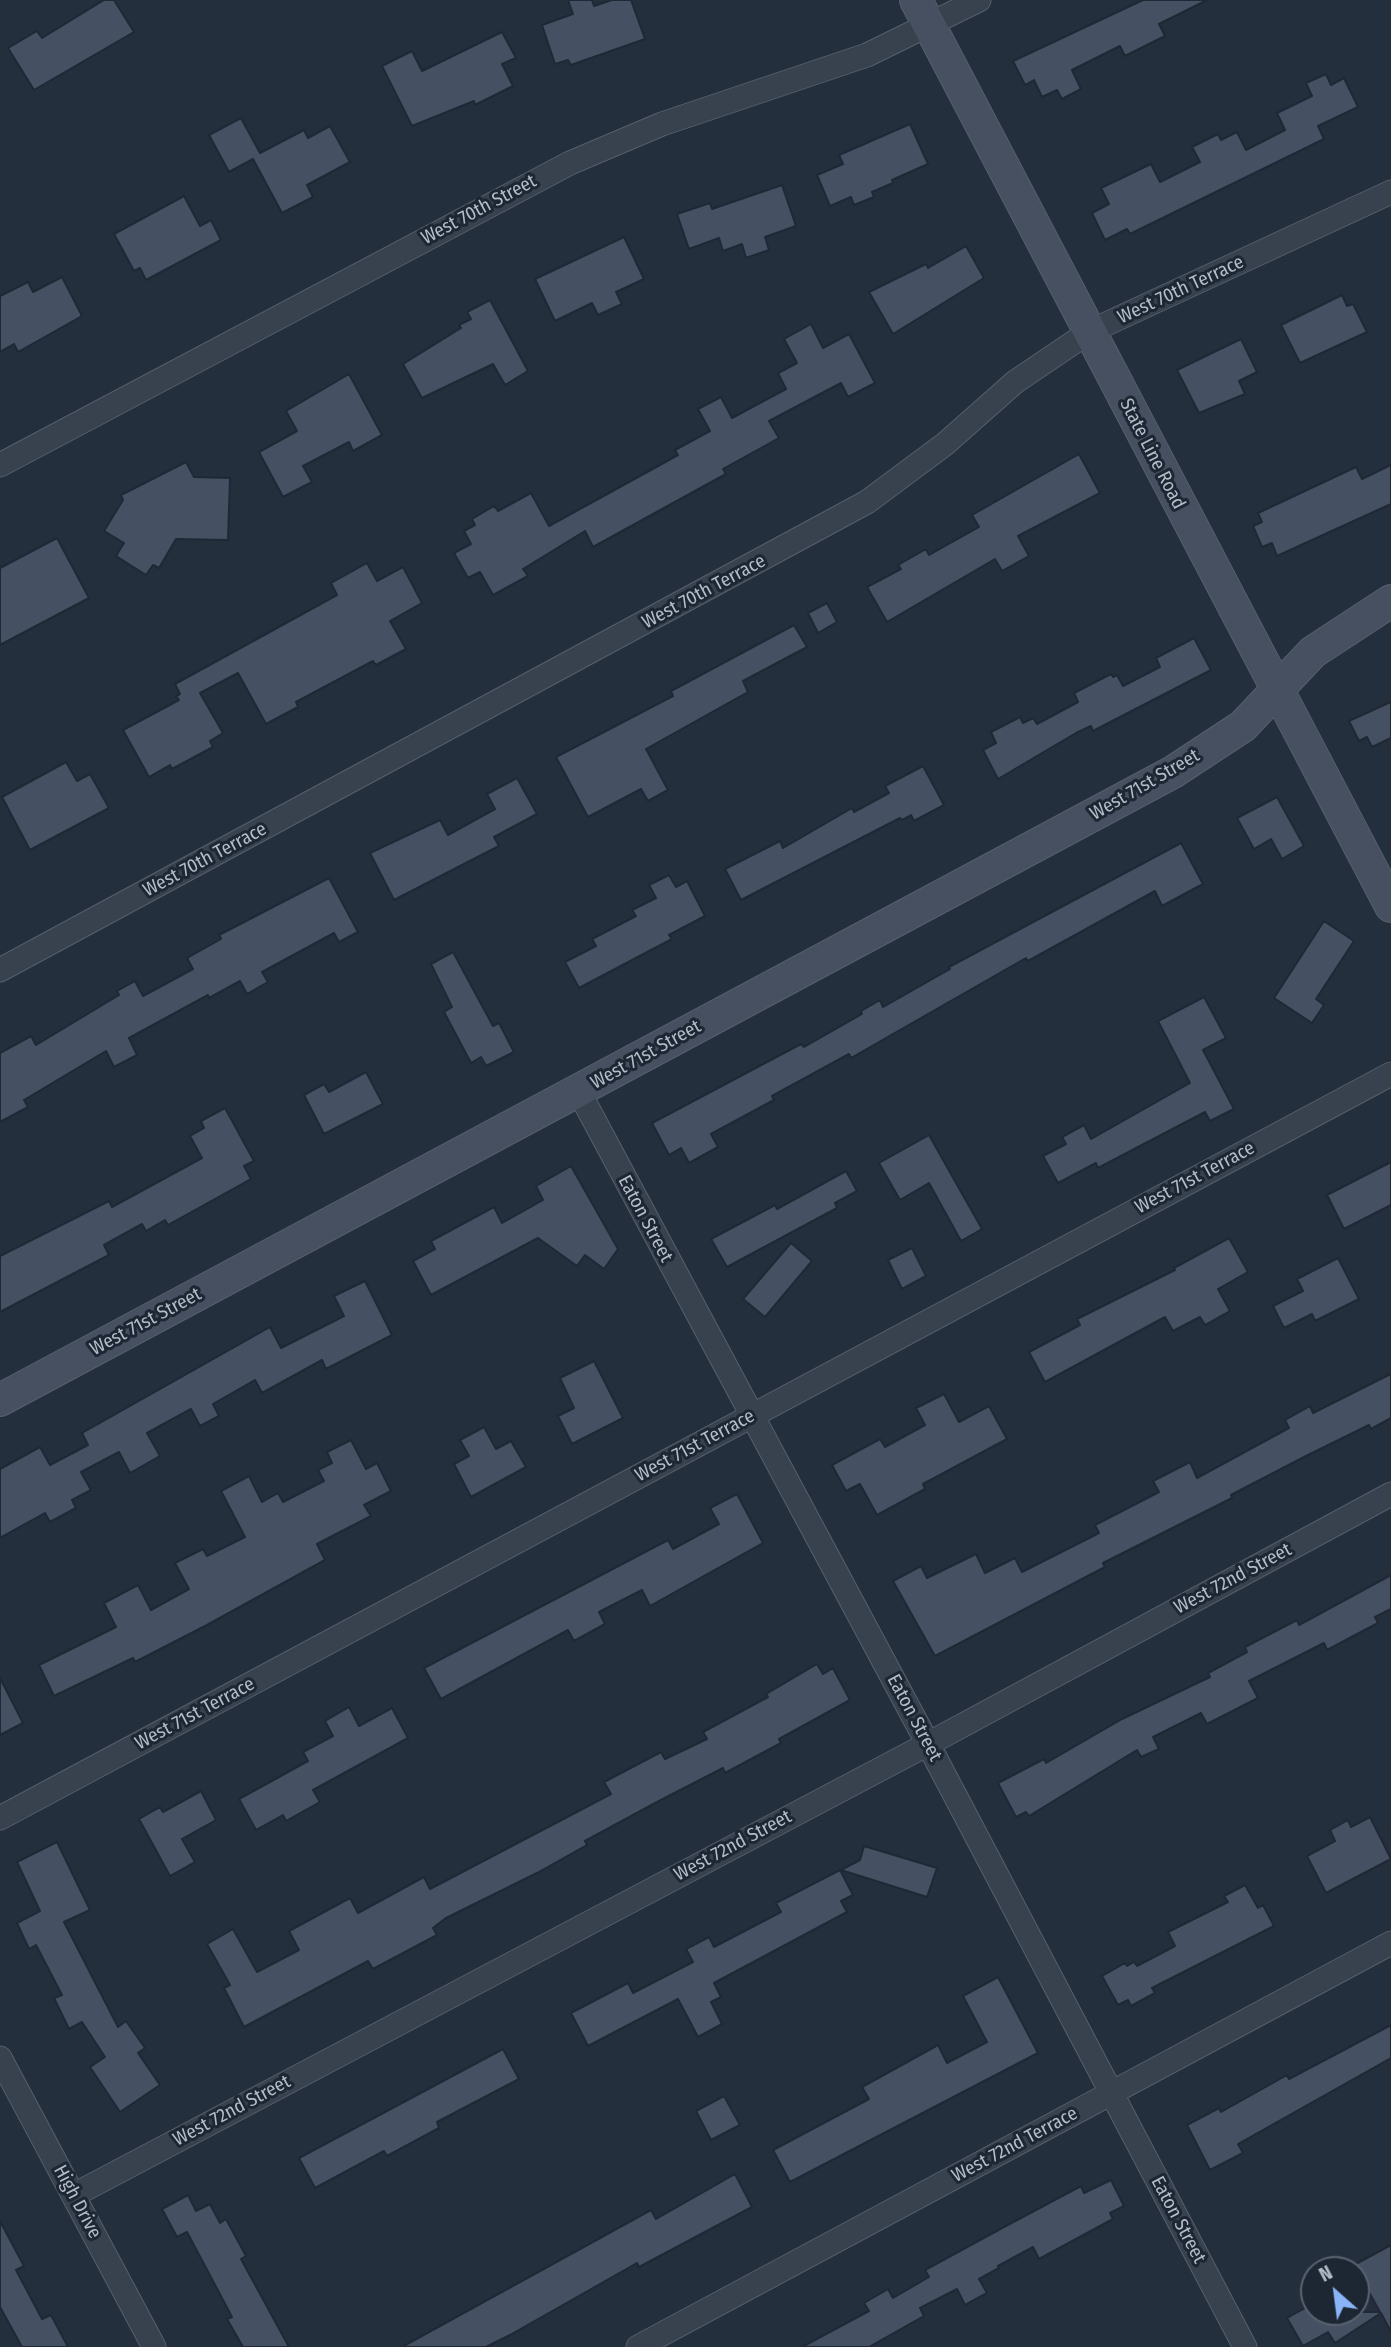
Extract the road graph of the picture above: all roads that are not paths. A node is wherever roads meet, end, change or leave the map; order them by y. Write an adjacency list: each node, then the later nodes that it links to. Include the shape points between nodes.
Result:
1 (979, 0): 2 (street, West 70th Street)
2 (923, 13): 4 (street, State Line Road); 5 (street, West 70th Street, via 867,55 662,124 570,163)
3 (1391, 191): 4 (street, West 70th Terrace)
4 (1089, 332): 7 (street, State Line Road); 9 (street, West 70th Terrace, via 1015,382 945,444 867,502)
5 (0, 465)
6 (1391, 601): 7 (street, West 71st Street, via 1313,652)
7 (1278, 690): 8 (street, State Line Road); 11 (street, West 71st Street, via 1243,726 1173,772)
8 (1391, 906)
9 (0, 970)
10 (1391, 1074): 13 (street, West 71st Terrace)
11 (579, 1092): 12 (street, West 71st Street); 13 (street, Eaton Street)
12 (0, 1400)
13 (751, 1416): 15 (street, Eaton Street); 16 (street, West 71st Terrace)
14 (1391, 1494): 15 (street, West 72nd Street)
15 (928, 1744): 19 (street, Eaton Street); 20 (street, West 72nd Street)
16 (0, 1818)
17 (1391, 1943): 19 (street, West 72nd Terrace)
18 (0, 2058): 20 (street, High Drive)
19 (1111, 2094): 22 (street, West 72nd Terrace); 23 (street, Eaton Street)
20 (74, 2195): 21 (street, High Drive)
21 (154, 2347)
22 (638, 2347)
23 (1245, 2347)

